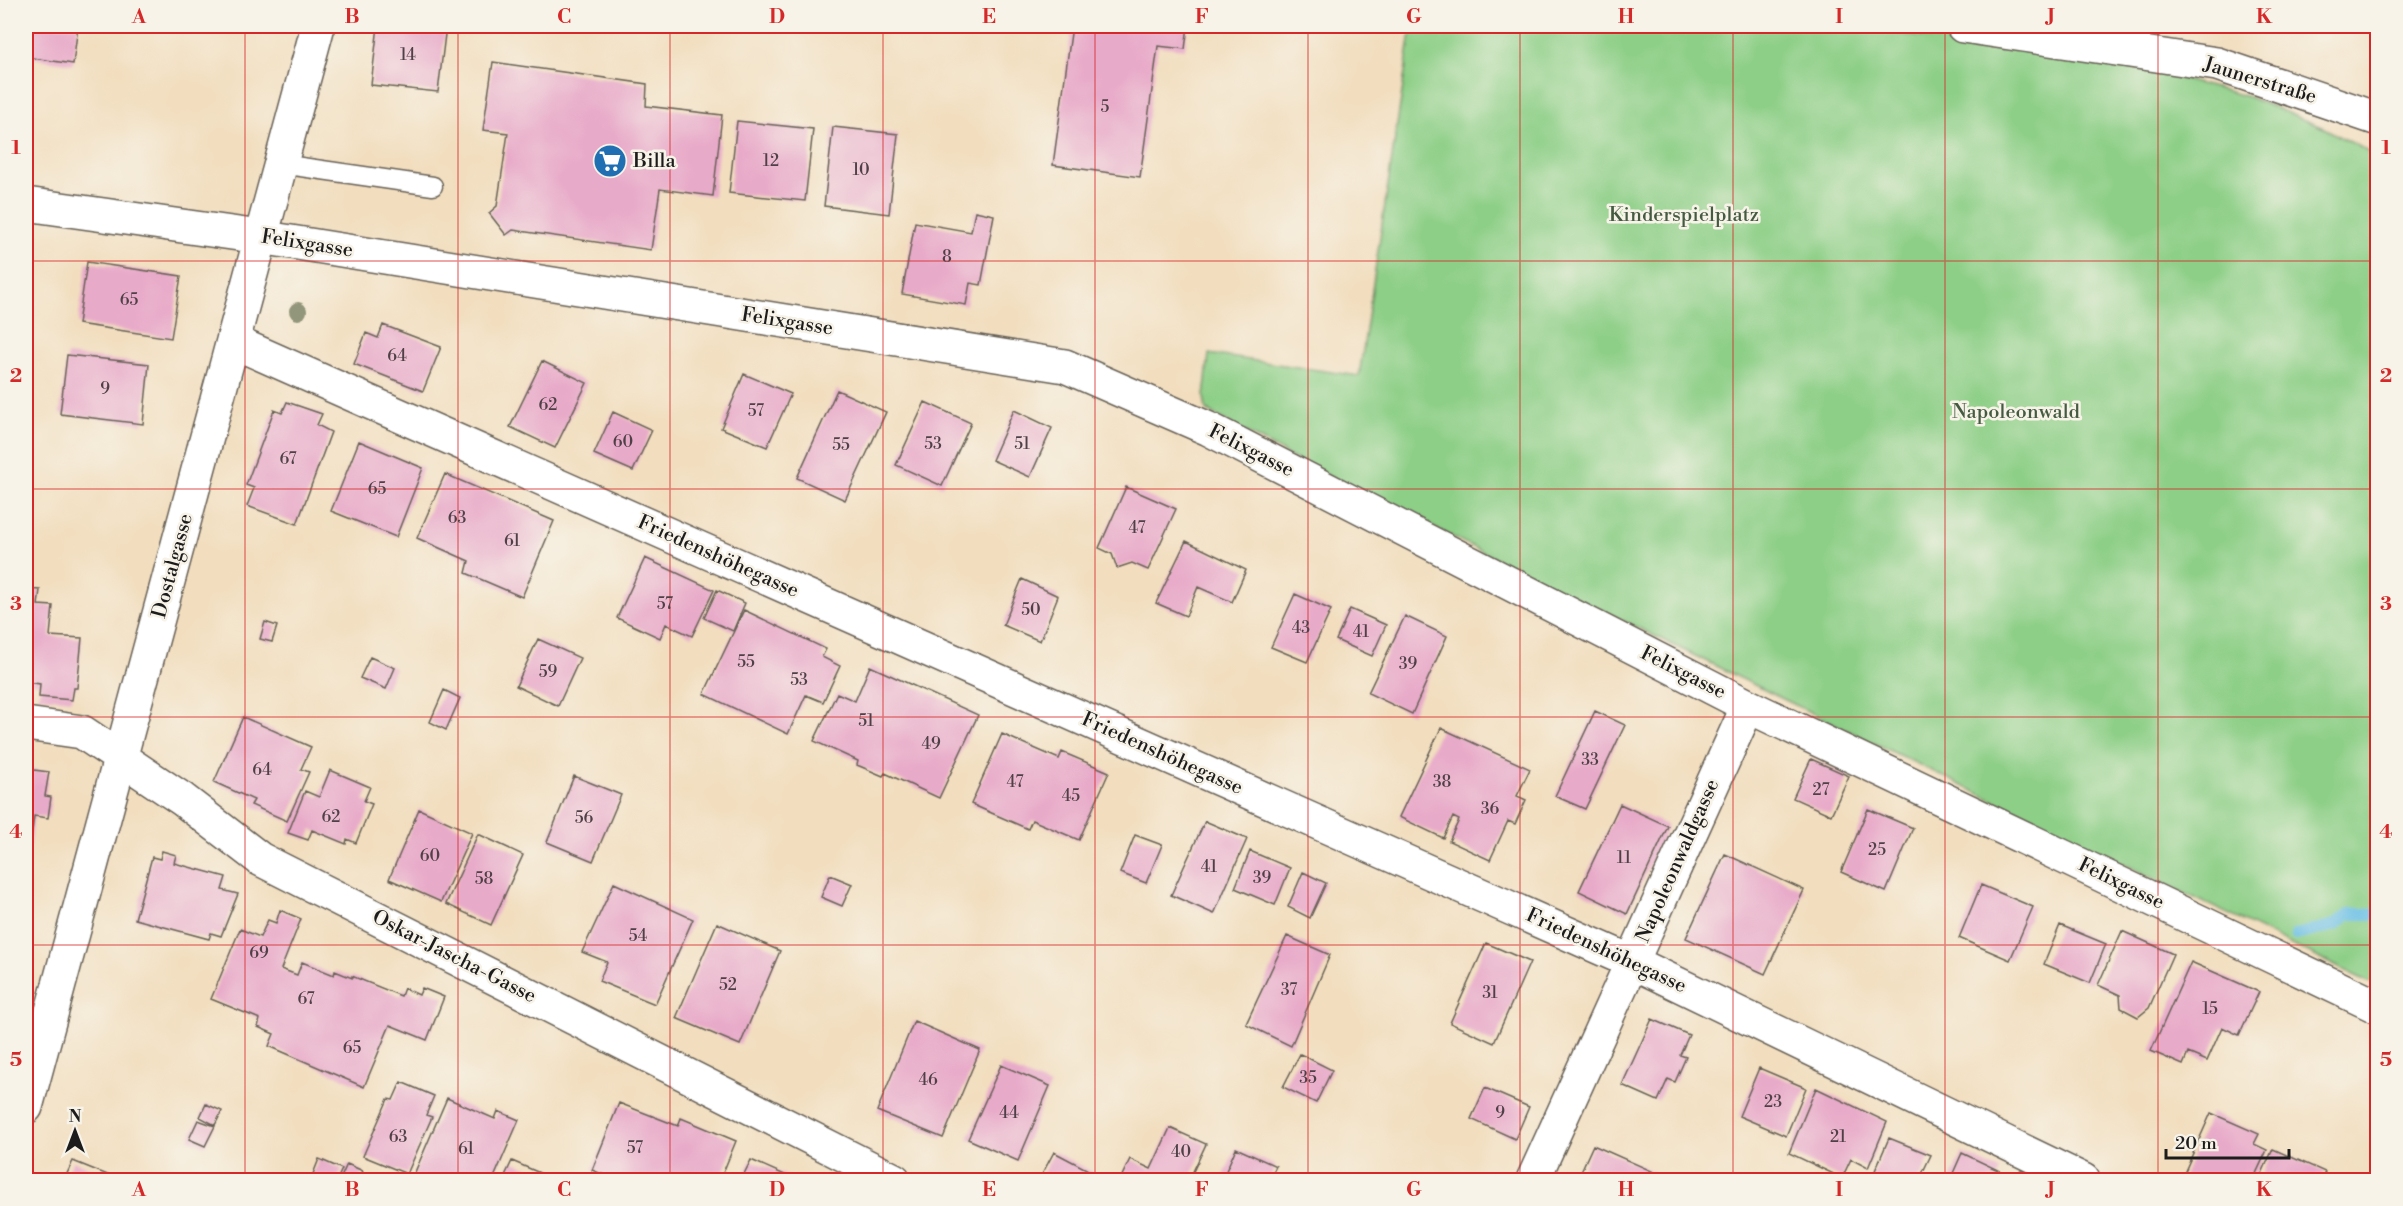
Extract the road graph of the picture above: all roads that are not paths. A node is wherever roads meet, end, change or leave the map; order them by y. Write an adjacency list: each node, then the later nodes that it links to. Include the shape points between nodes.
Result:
1 (318, 26): 4 (street, Dostalgasse)
2 (1963, 26): 3 (street, Jaunerstraße, via 2217,64)
3 (2378, 119)
4 (280, 164): 5 (lane); 7 (street, Dostalgasse)
5 (433, 186)
6 (26, 204): 7 (street, Felixgasse)
7 (260, 237): 8 (street, Dostalgasse); 9 (street, Felixgasse, via 1065,366 1209,429)
8 (234, 342): 11 (street, Dostalgasse); 12 (street, Friedenshöhegasse)
9 (1748, 706): 12 (street, Napoleonwaldgasse); 13 (street, Felixgasse)
10 (26, 724): 11 (street, Oskar-Jascha-Gasse, via 82,732)
11 (120, 758): 14 (street, Dostalgasse); 15 (street, Oskar-Jascha-Gasse, via 182,799 260,859)
12 (1632, 962): 16 (street, Napoleonwaldgasse); 17 (street, Friedenshöhegasse)
13 (2378, 1007)
14 (26, 1107)
15 (894, 1180)
16 (1533, 1180)
17 (2083, 1180)

